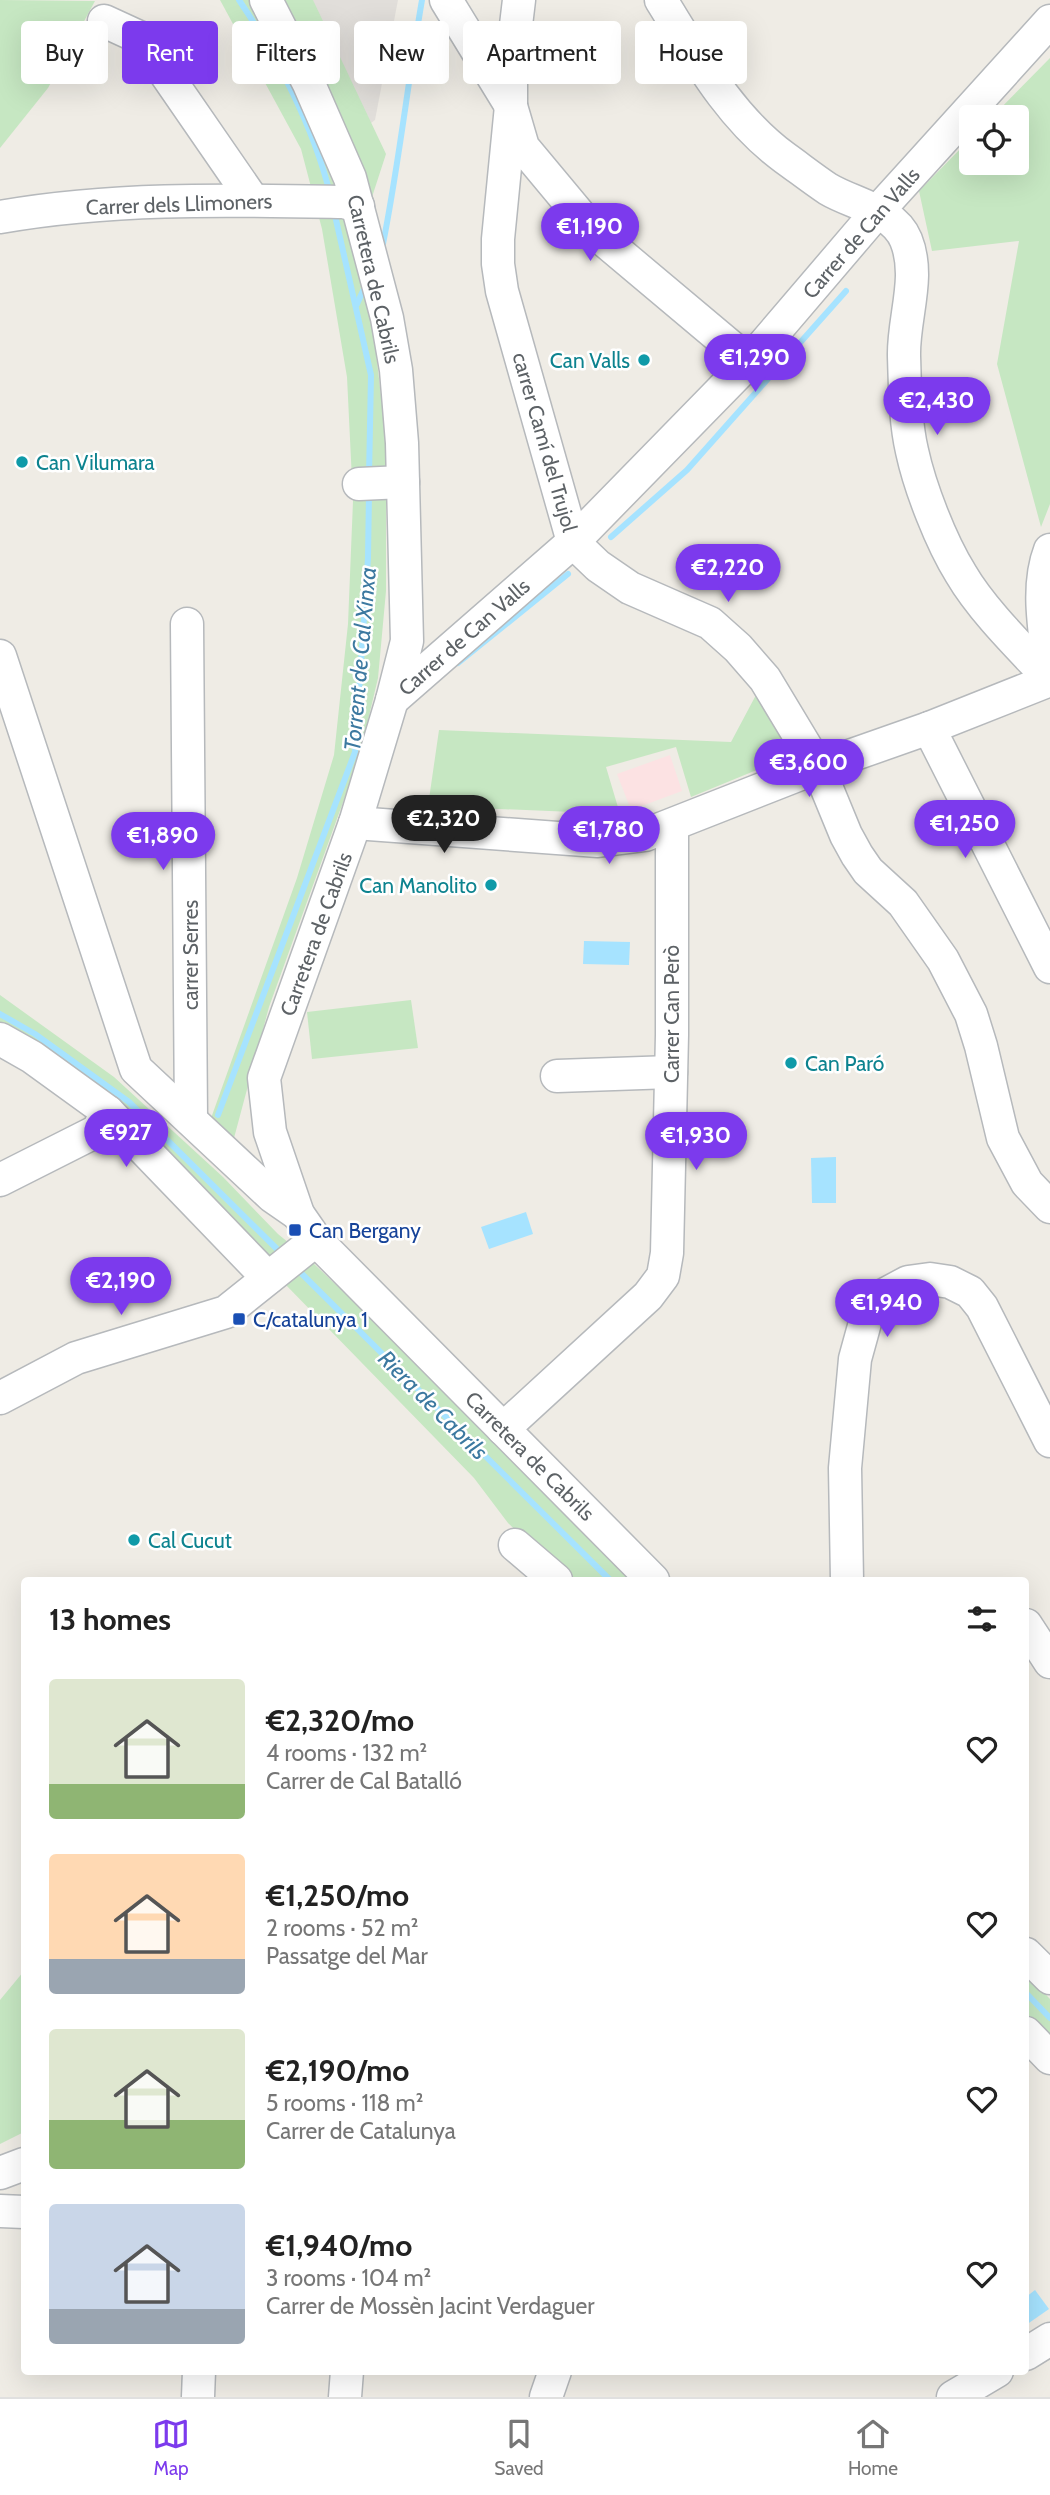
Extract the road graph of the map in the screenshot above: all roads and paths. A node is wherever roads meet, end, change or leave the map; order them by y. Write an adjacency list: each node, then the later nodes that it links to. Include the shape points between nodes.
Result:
1 (266, 0): 9 (street, Carretera de Cabrils, via 350,178)
2 (446, 0): 7 (street)
3 (519, 0): 7 (street, carrer Camí del Trujol)
4 (661, 0): 10 (street, via 740,117 781,155 830,190)
5 (1050, 21): 10 (street, Carrer de Can Valls)
6 (108, 23): 8 (street, via 141,38)
7 (511, 106): 12 (street, via 523,147 593,231); 13 (street, carrer Camí del Trujol, via 498,264)
8 (252, 199): 9 (street, Carrer dels Llimoners); 11 (street, Carrer dels Llimoners, via 55,208)
9 (341, 203): 18 (street, Carretera de Cabrils, via 387,318 396,370 382,483 407,641)
10 (877, 212): 12 (street, Carrer de Can Valls); 17 (street, via 896,224 911,259 904,379 912,451 933,516 961,575)
11 (0, 217)
12 (749, 362): 13 (street, Carrer de Can Valls)
13 (573, 542): 18 (street, Carrer de Can Valls); 20 (street, carrer Camí del Trujol, via 597,566 630,588 709,623 738,648 765,679)
14 (1050, 550): 17 (street, via 1042,601)
15 (187, 624): 28 (street, carrer Serres)
16 (0, 656): 28 (street, via 136,1069)
17 (1050, 679): 19 (street)
18 (392, 700): 21 (street, Carretera de Cabrils)
19 (929, 728): 20 (street); 23 (street)
20 (818, 766): 22 (street); 30 (street, carrer Camí del Trujol, via 857,855 903,903 943,960 971,1014 1003,1138 1027,1183)
21 (355, 822): 22 (street, via 598,841 645,835); 31 (street, Carretera de Cabrils, via 264,1078 270,1132)
22 (672, 825): 25 (street, Carrer Can Però)
23 (1050, 967)
24 (0, 1039): 27 (street)
25 (671, 1072): 26 (street); 35 (street, Carrer Can Però, via 663,1276 648,1296)
26 (557, 1076)
27 (108, 1112): 29 (street, via 97,1131); 33 (street)
28 (191, 1119): 31 (street, via 272,1196)
29 (0, 1180)
30 (1050, 1207)
31 (298, 1214): 32 (street, Carretera de Cabrils)
32 (309, 1245): 33 (street); 35 (street, Carretera de Cabrils)
33 (273, 1274): 34 (street, via 226,1312 76,1358)
34 (0, 1398)
35 (503, 1429): 39 (street, Carretera de Cabrils)
36 (1050, 1441): 40 (street, via 970,1292 930,1279 908,1283 880,1297 866,1319 855,1359 845,1468)
37 (515, 1545): 38 (street)
38 (552, 1577)
39 (650, 1577)
40 (846, 1577)
41 (1029, 1630): 42 (street)
42 (1050, 1662)
43 (1029, 1958): 44 (street)
44 (1050, 1978)
45 (21, 2165): 46 (street)
46 (0, 2173)
47 (0, 2211): 48 (street)
48 (21, 2212)
49 (1050, 2339): 50 (street)
50 (1029, 2352)
51 (199, 2375): 55 (street)
52 (346, 2375): 56 (street)
53 (554, 2375): 57 (street)
54 (990, 2375): 58 (street)
55 (198, 2397)
56 (345, 2397)
57 (547, 2397)
58 (953, 2397)

